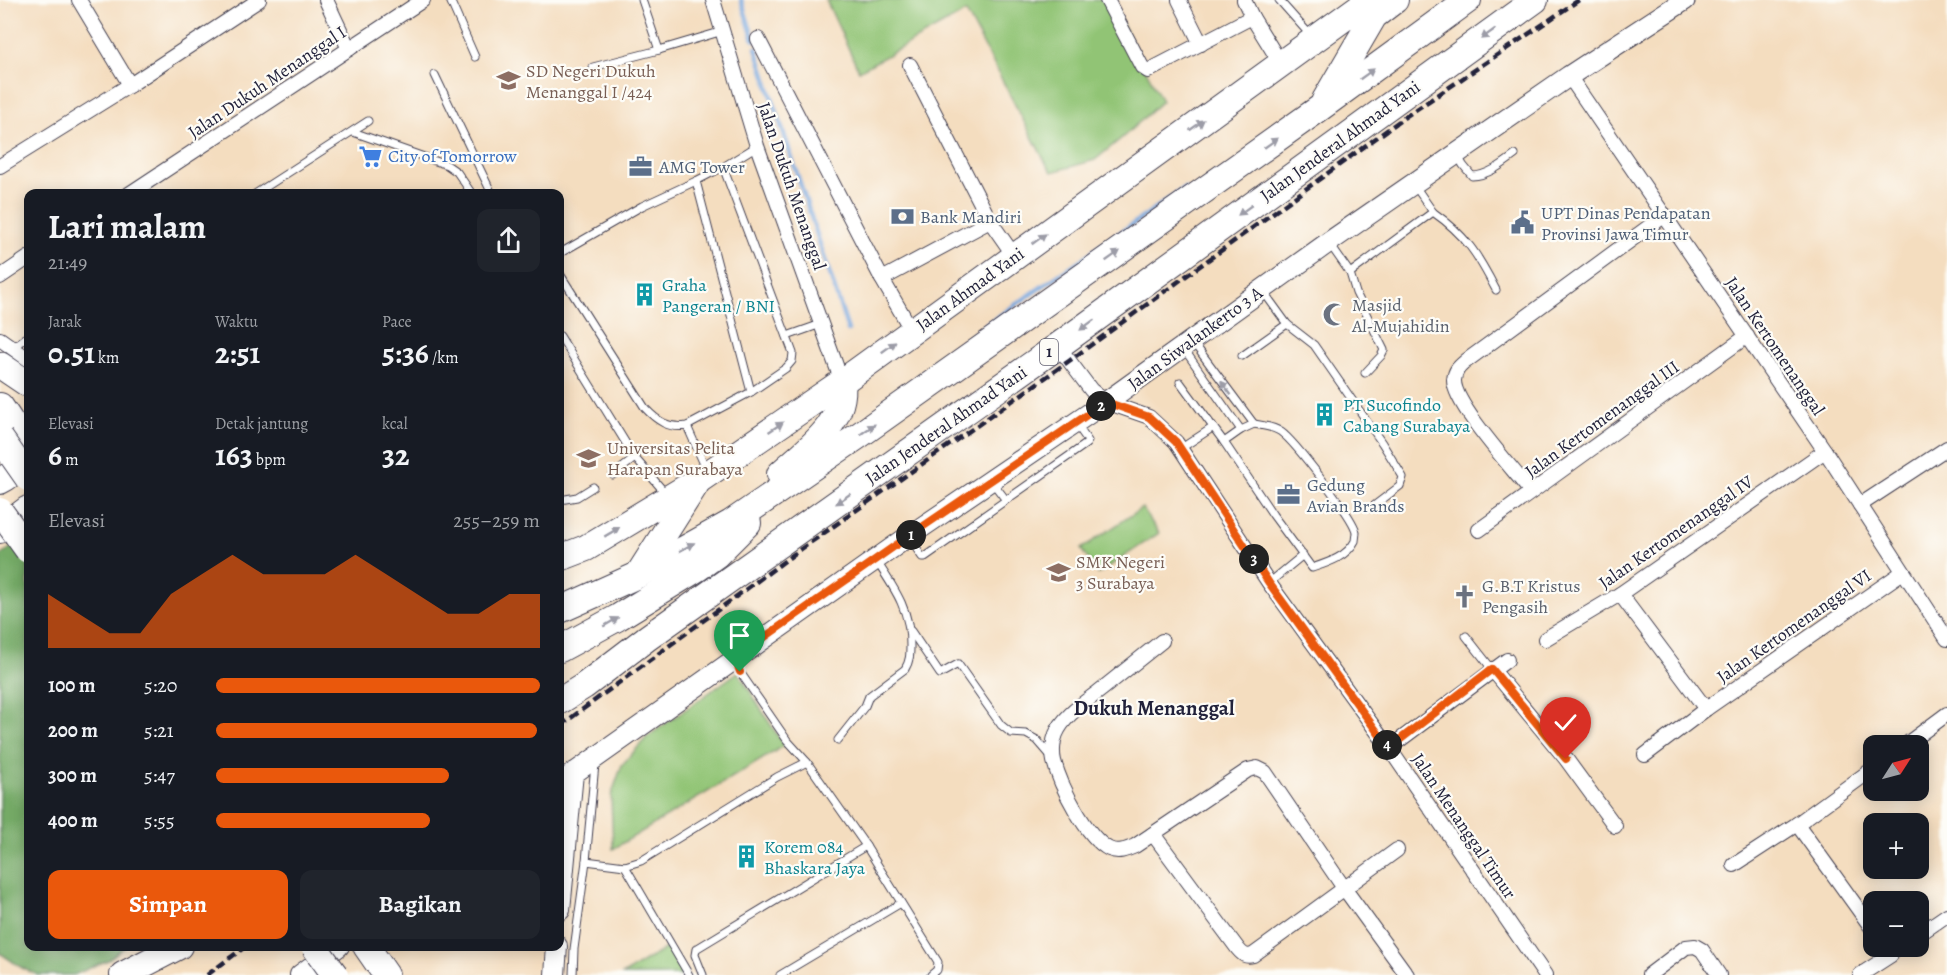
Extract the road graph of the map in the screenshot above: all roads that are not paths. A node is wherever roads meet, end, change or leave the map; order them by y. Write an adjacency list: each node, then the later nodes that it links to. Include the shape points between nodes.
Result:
1 (78, 0): 30 (street)
2 (259, 0): 30 (street)
3 (326, 0): 22 (street)
4 (423, 0): 22 (street, Jalan Dukuh Menanggal I)
5 (450, 0): 24 (lane)
6 (642, 0): 23 (lane)
7 (713, 0): 18 (street, Jalan Dukuh Menanggal)
8 (1107, 0): 21 (street, via 1145,70)
9 (1179, 0): 21 (street)
10 (1244, 0): 17 (street)
11 (1279, 0): 20 (lane)
12 (1369, 0): 20 (highway, Jalan Ahmad Yani)
13 (1395, 0): 31 (highway, via 1374,16)
14 (1468, 0): 31 (highway, 1, one-way to 14)
15 (1535, 0): 68 (highway, Jalan Jenderal Ahmad Yani / 1, one-way to 68)
16 (1685, 0): 29 (main road, Jalan Siwalankerto 3 A)
17 (1252, 17): 21 (street); 25 (street)
18 (723, 31): 23 (lane); 34 (street, Jalan Dukuh Menanggal)
19 (758, 39): 54 (street)
20 (1314, 40): 25 (highway, Jalan Ahmad Yani)
21 (1201, 44)
22 (349, 49): 41 (street, Jalan Dukuh Menanggal I)
23 (659, 50): 27 (lane)
24 (475, 57)
25 (1281, 64): 50 (highway, Jalan Ahmad Yani, one-way to 25)
26 (910, 65): 47 (street)
27 (593, 67)
28 (435, 75): 44 (lane)
29 (1569, 76): 35 (main road, Jalan Siwalankerto 3 A); 46 (street, Jalan Kertomenanggal)
30 (130, 85): 37 (street)
31 (1320, 108): 100 (highway, 1, one-way to 31)
32 (368, 121): 33 (lane)
33 (353, 132): 42 (lane); 43 (lane, via 447,165)
34 (757, 146): 38 (lane); 58 (street, Jalan Dukuh Menanggal)
35 (1457, 153): 36 (lane, via 1472,176 1479,176); 40 (main road, Jalan Siwalankerto 3 A)
36 (1515, 155)
37 (0, 166)
38 (723, 167): 39 (lane); 61 (lane)
39 (696, 181): 49 (lane, via 642,206); 77 (lane)
40 (1413, 184): 45 (lane); 48 (main road, Jalan Siwalankerto 3 A)
41 (137, 189)
42 (263, 189)
43 (469, 189)
44 (490, 189)
45 (1433, 212): 52 (lane); 57 (lane, via 1460,233)
46 (1665, 215): 62 (street, Jalan Kertomenanggal); 97 (street, via 1456,369 1454,382 1469,414)
47 (990, 220): 50 (street); 54 (street)
48 (1329, 242): 52 (lane); 56 (main road, Jalan Siwalankerto 3 A)
49 (564, 251)
50 (1015, 256): 60 (highway, Jalan Ahmad Yani)
51 (24, 261): 53 (street)
52 (1350, 273): 73 (lane, via 1384,350)
53 (0, 277)
54 (882, 279): 60 (street)
55 (564, 280): 82 (lane, via 645,408 667,425)
56 (1262, 290): 59 (lane); 67 (main road, Jalan Siwalankerto 3 A)
57 (1496, 290)
58 (822, 324): 61 (lane); 75 (street, Jalan Dukuh Menanggal)
59 (1287, 324): 70 (lane); 103 (lane, via 1314,345 1403,477 1400,486)
60 (912, 331): 75 (highway, Jalan Ahmad Yani, one-way to 60)
61 (787, 336): 77 (lane, via 792,361)
62 (1747, 336): 89 (street, Jalan Kertomenanggal); 97 (street, Jalan Kertomenanggal III)
63 (0, 339): 69 (street)
64 (564, 339): 72 (lane)
65 (24, 340): 69 (lane)
66 (564, 343): 72 (lane)
67 (1187, 343): 78 (main road, Jalan Siwalankerto 3 A); 81 (lane, one-way to 67); 84 (lane)
68 (1058, 345): 78 (street, Jalan Menanggal Timur, via 1091,390); 121 (highway, Jalan Jenderal Ahmad Yani / 1, one-way to 121)
69 (6, 356): 71 (street); 74 (highway)
70 (1242, 356)
71 (24, 358)
72 (573, 358): 90 (lane)
73 (1365, 373)
74 (24, 379)
75 (842, 382): 93 (highway, Jalan Ahmad Yani, one-way to 75); 106 (highway, via 842,402 832,423)
76 (1180, 382): 83 (lane)
77 (751, 392): 82 (lane)
78 (1106, 402): 80 (main road, Jalan Siwalankerto 3 A); 88 (street, Jalan Menanggal Timur, via 1149,417)
79 (0, 406): 94 (highway, via 14,425 23,453 18,466)
80 (1076, 423): 95 (main road, Jalan Siwalankerto 3 A); 101 (lane, via 1088,442)
81 (1254, 424): 84 (lane); 111 (lane, via 1275,428 1289,438 1356,532 1348,550 1333,561 1312,568)
82 (687, 426): 93 (lane)
83 (1212, 428): 86 (lane); 88 (lane)
84 (1241, 430): 86 (lane)
85 (0, 438): 91 (highway, bridge)
86 (1224, 442): 111 (lane)
87 (1947, 448): 102 (street)
88 (1180, 449): 116 (street, Jalan Menanggal Timur)
89 (1825, 451): 102 (street, Jalan Kertomenanggal); 117 (street, Jalan Kertomenanggal IV)
90 (635, 458): 92 (lane); 98 (lane)
91 (24, 472)
92 (613, 475)
93 (704, 477): 98 (highway, Jalan Ahmad Yani); 115 (highway)
94 (0, 481)
95 (991, 481): 101 (lane); 109 (main road, Jalan Siwalankerto 3 A)
96 (593, 487): 99 (lane)
97 (1532, 492): 108 (street, Jalan Kertomenanggal III)
98 (669, 498): 112 (highway, Jalan Ahmad Yani, one-way to 98, via 586,548)
99 (564, 499)
100 (766, 499): 106 (highway, 1); 125 (highway, one-way to 100, via 716,555)
101 (1006, 500): 109 (lane, via 925,557 921,557)
102 (1860, 505): 114 (street, Jalan Kertomenanggal)
103 (1371, 508)
104 (0, 511): 110 (highway, bridge)
105 (24, 512): 107 (highway)
106 (731, 523): 115 (highway, 1, one-way to 106)
107 (0, 530)
108 (1479, 530)
109 (909, 536): 113 (main road, Jalan Siwalankerto 3 A)
110 (24, 544)
111 (1303, 555): 116 (lane)
112 (564, 556)
113 (876, 560): 119 (lane, via 899,595); 126 (main road, Jalan Siwalankerto 3 A)
114 (1903, 572): 123 (street, Jalan Kertomenanggal); 131 (street, Jalan Kertomenanggal VI)
115 (638, 574): 118 (highway, 1)
116 (1269, 583): 135 (street, Jalan Menanggal Timur)
117 (1620, 594): 122 (street, Jalan Kertomenanggal IV); 131 (street)
118 (564, 608)
119 (911, 631): 134 (lane, via 909,663 905,669 869,696); 138 (lane, via 940,674 958,664 1001,725 1011,733 1037,740)
120 (1466, 636): 128 (lane)
121 (647, 638): 129 (highway); 130 (highway, Jalan Jenderal Ahmad Yani / 1)
122 (1545, 639)
123 (1947, 639)
124 (1162, 641): 138 (street, via 1065,720 1056,734)
125 (564, 647)
126 (735, 658): 137 (main road, Jalan Siwalankerto 3 A); 139 (lane, via 740,672 787,740)
127 (1507, 660): 128 (street)
128 (1492, 669): 135 (street); 144 (street)
129 (564, 687)
130 (564, 698)
131 (1706, 709): 136 (street, Jalan Kertomenanggal VI)
132 (1947, 714): 133 (street)
133 (1919, 735)
134 (838, 740)
135 (1389, 748): 175 (street, Jalan Menanggal Timur)
136 (1645, 755)
137 (595, 758): 141 (main road, Jalan Siwalankerto 3 A); 148 (lane)
138 (1053, 760): 145 (street, via 1068,796 1097,840 1120,852)
139 (807, 762): 146 (lane); 150 (lane, via 641,861)
140 (1863, 776): 143 (street)
141 (566, 778): 142 (main road)
142 (564, 822)
143 (1797, 824): 149 (street); 154 (street)
144 (1615, 826)
145 (1153, 834): 151 (street, via 1248,770 1257,768 1265,772); 151 (street, via 1245,956 1253,955)
146 (866, 846): 152 (lane); 171 (lane, via 696,949)
147 (1397, 850): 151 (street)
148 (586, 861): 150 (lane); 169 (lane)
149 (1734, 865)
150 (625, 866): 170 (lane)
151 (1344, 888): 174 (street)
152 (901, 903): 172 (lane); 173 (lane, via 938,962)
153 (1947, 915): 155 (street)
154 (1863, 916)
155 (1929, 927)
156 (169, 951): 163 (highway)
157 (189, 951): 164 (highway)
158 (318, 951): 166 (highway, bridge)
159 (332, 951): 165 (main road)
160 (369, 951): 167 (highway)
161 (557, 951): 168 (main road)
162 (1882, 957): 178 (street)
163 (123, 975)
164 (163, 975)
165 (300, 975)
166 (335, 975)
167 (386, 975)
168 (555, 975)
169 (573, 975)
170 (689, 975)
171 (703, 975)
172 (780, 975)
173 (932, 975)
174 (1407, 975)
175 (1545, 975)
176 (1649, 975): 177 (street, via 1686,947 1695,946)
177 (1719, 975)
178 (1860, 975)

